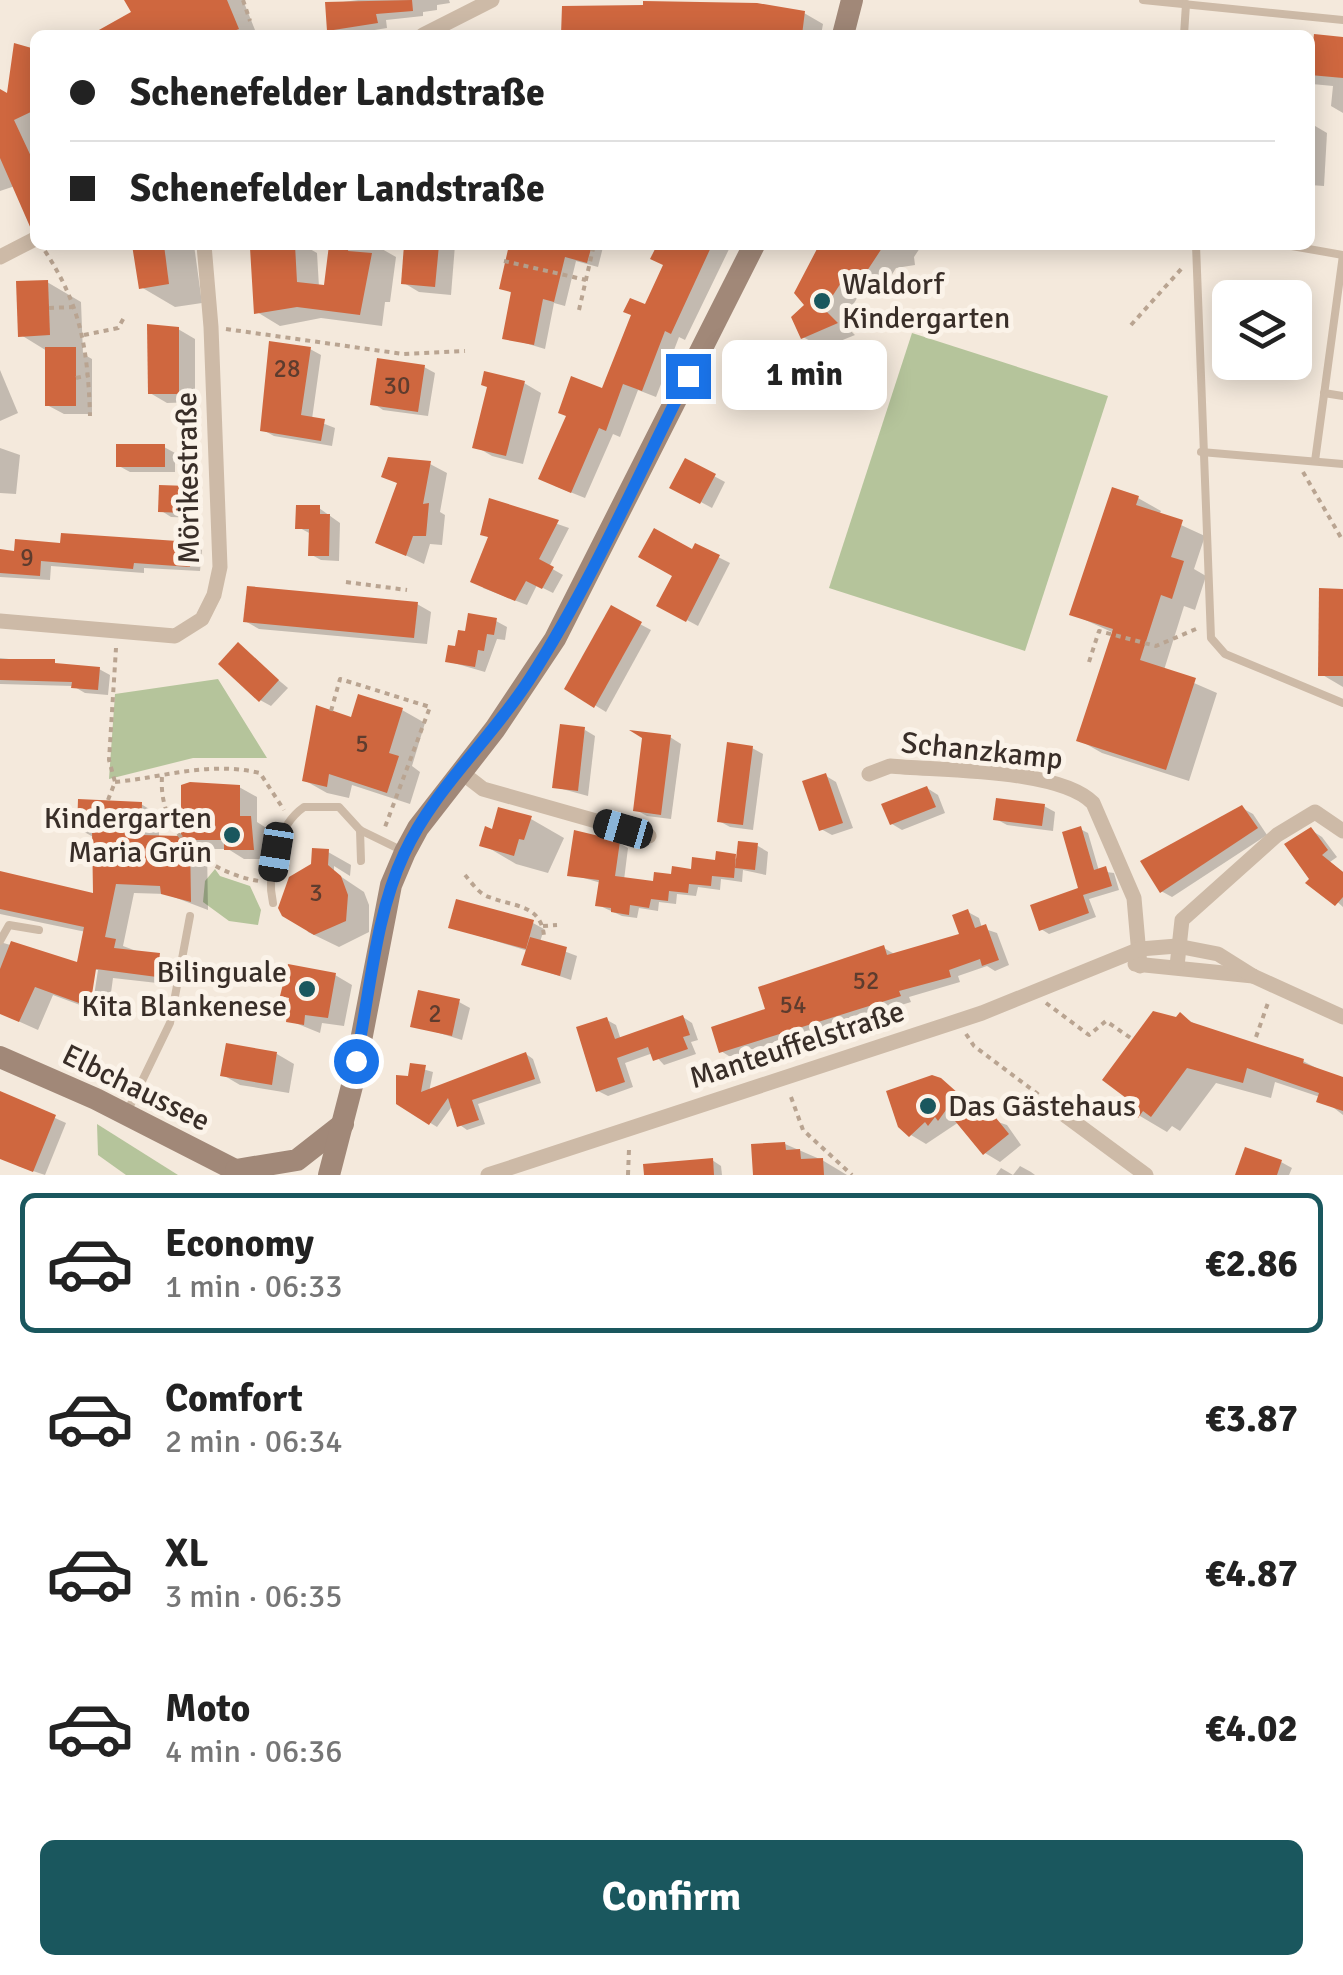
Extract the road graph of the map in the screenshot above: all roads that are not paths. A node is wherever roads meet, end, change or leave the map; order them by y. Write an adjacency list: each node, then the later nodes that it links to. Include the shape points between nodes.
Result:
1 (492, 0): 8 (street)
2 (852, 0): 9 (main road)
3 (1143, 0): 5 (lane)
4 (1286, 0): 6 (lane)
5 (1186, 4): 6 (lane); 10 (lane)
6 (1284, 14): 7 (lane)
7 (1343, 20)
8 (433, 30)
9 (845, 30)
10 (1184, 30)
11 (30, 246): 17 (street)
12 (204, 250): 24 (street, Mörikestraße, via 220,568 202,619 175,636)
13 (751, 250): 26 (main road, via 555,639)
14 (1196, 250): 21 (lane)
15 (1315, 250): 16 (lane)
16 (1343, 254): 18 (lane)
17 (0, 257)
18 (1338, 323): 19 (lane)
19 (1324, 394): 20 (lane); 22 (lane)
20 (1343, 396)
21 (1201, 452): 22 (lane); 25 (lane, via 1211,638 1225,654)
22 (1316, 461): 23 (lane)
23 (1343, 461)
24 (0, 621)
25 (1343, 703)
26 (461, 772): 30 (street, via 483,789); 31 (main road)
27 (868, 774): 38 (street, Schanzkamp, via 890,766 1051,782 1084,794 1127,878)
28 (360, 830): 31 (lane); 32 (lane); 33 (lane, via 339,807 304,808 290,818 281,832)
29 (1343, 831): 37 (street, via 1315,812 1297,820 1186,915)
30 (650, 836)
31 (401, 844): 47 (main road)
32 (360, 861)
33 (273, 903)
34 (190, 916): 46 (lane, via 170,1023)
35 (40, 930): 36 (lane, via 9,925)
36 (0, 941)
37 (1177, 946): 38 (street); 41 (street); 42 (street, via 1218,954)
38 (1140, 948): 39 (street, Manteuffelstraße); 40 (street, Schanzkamp)
39 (1122, 960): 40 (street); 50 (street, Manteuffelstraße, via 982,1013)
40 (1140, 966): 41 (street)
41 (1177, 966): 42 (street)
42 (1253, 976): 43 (street)
43 (1343, 1018)
44 (0, 1057): 46 (main road, Elbchaussee)
45 (1062, 1113): 51 (street)
46 (126, 1114): 48 (main road, Elbchaussee)
47 (343, 1124): 48 (main road, via 297,1160); 49 (main road)
48 (240, 1172)
49 (329, 1175)
50 (488, 1175)
51 (1146, 1175)

